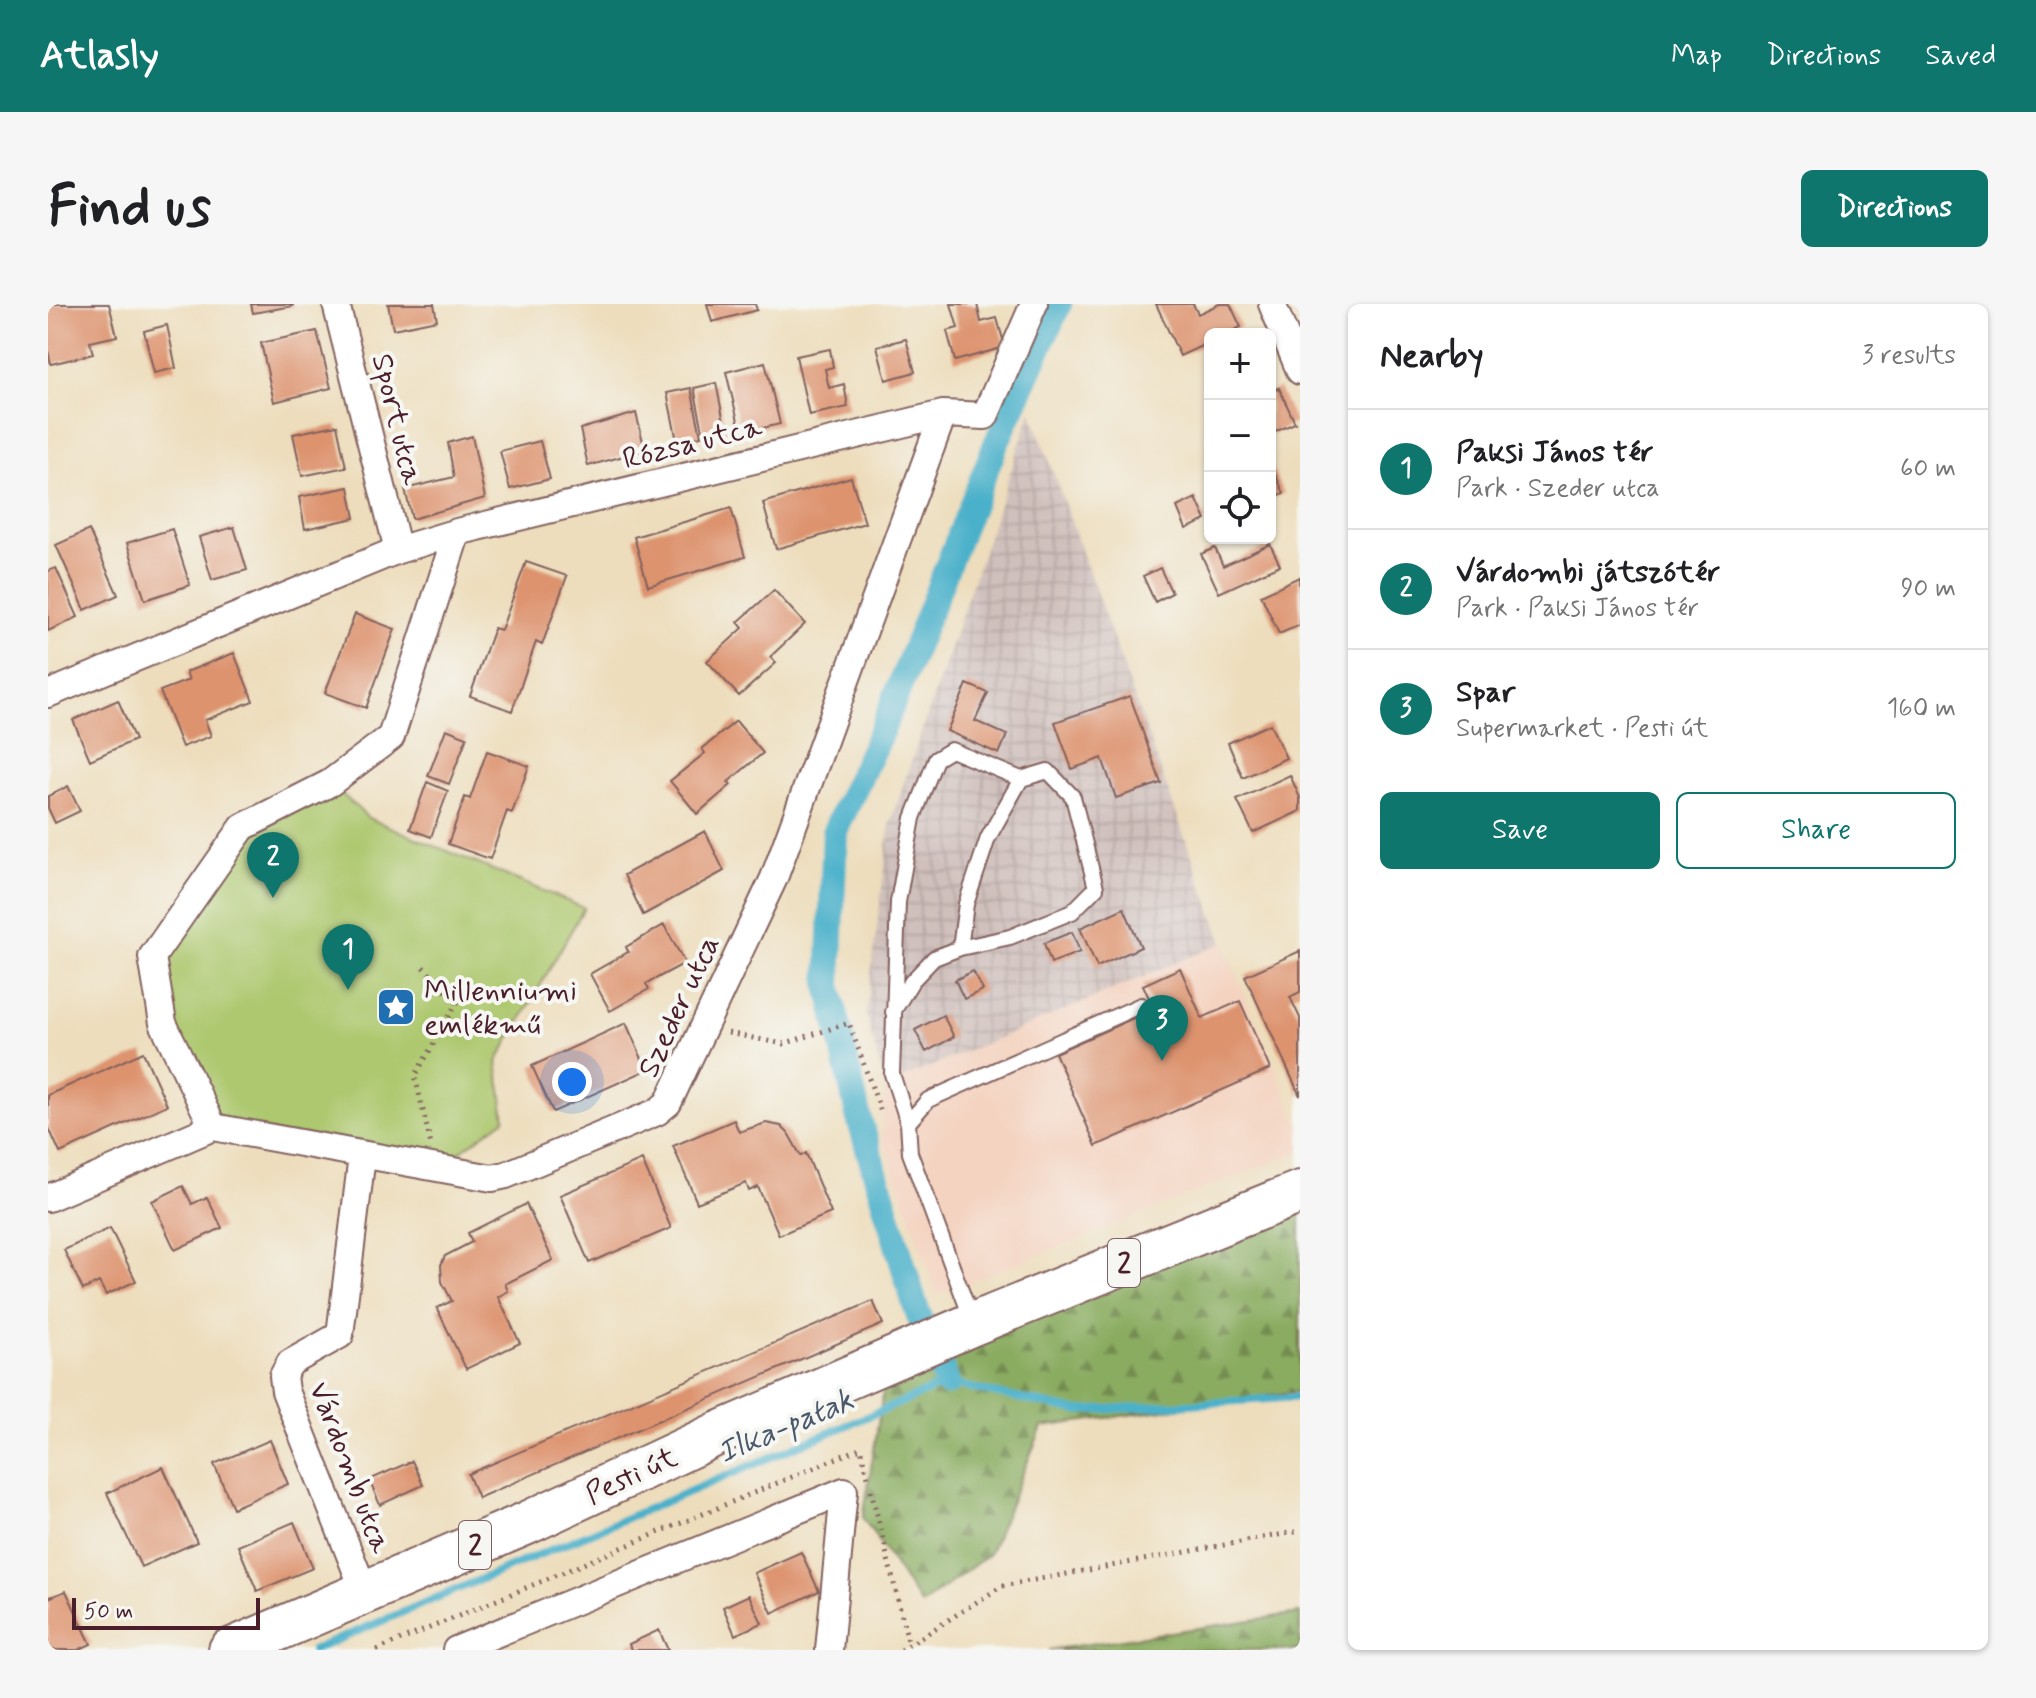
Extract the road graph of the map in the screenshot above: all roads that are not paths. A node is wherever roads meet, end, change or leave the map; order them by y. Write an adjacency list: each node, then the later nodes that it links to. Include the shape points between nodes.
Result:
1 (336, 304): 8 (street, Sport utca)
2 (1034, 304): 6 (street, Rózsa utca, via 985,416)
3 (1272, 304): 4 (street)
4 (1293, 336): 5 (street)
5 (1300, 371)
6 (943, 414): 7 (street, Rózsa utca); 16 (street, Szeder utca, via 774,878 668,1103 492,1178)
7 (457, 532): 8 (street, Rózsa utca); 15 (street, via 391,737 330,783 243,827 152,957 163,1023)
8 (398, 550): 9 (street, Rózsa utca)
9 (48, 694)
10 (1021, 779): 11 (lane, via 988,838 966,904); 11 (lane, via 1048,771 1073,797 1096,888 1072,912 1010,937); 13 (lane, via 951,750 936,759 913,818 898,902)
11 (960, 948): 13 (lane, via 934,958)
12 (1141, 1005): 14 (lane, via 928,1100)
13 (893, 1012): 14 (lane, via 892,1074)
14 (908, 1123): 19 (lane, via 910,1153)
15 (213, 1127): 16 (street, Szeder utca); 18 (street)
16 (362, 1156): 20 (street, Várdomb utca, via 340,1335 290,1363 283,1376)
17 (1300, 1192): 19 (main road, Pesti út / 2)
18 (48, 1198)
19 (961, 1329): 20 (main road, Pesti út / 2)
20 (365, 1593): 21 (main road, Pesti út / 2)
21 (230, 1650)
22 (456, 1650): 23 (street, via 844,1491)
23 (829, 1650)

